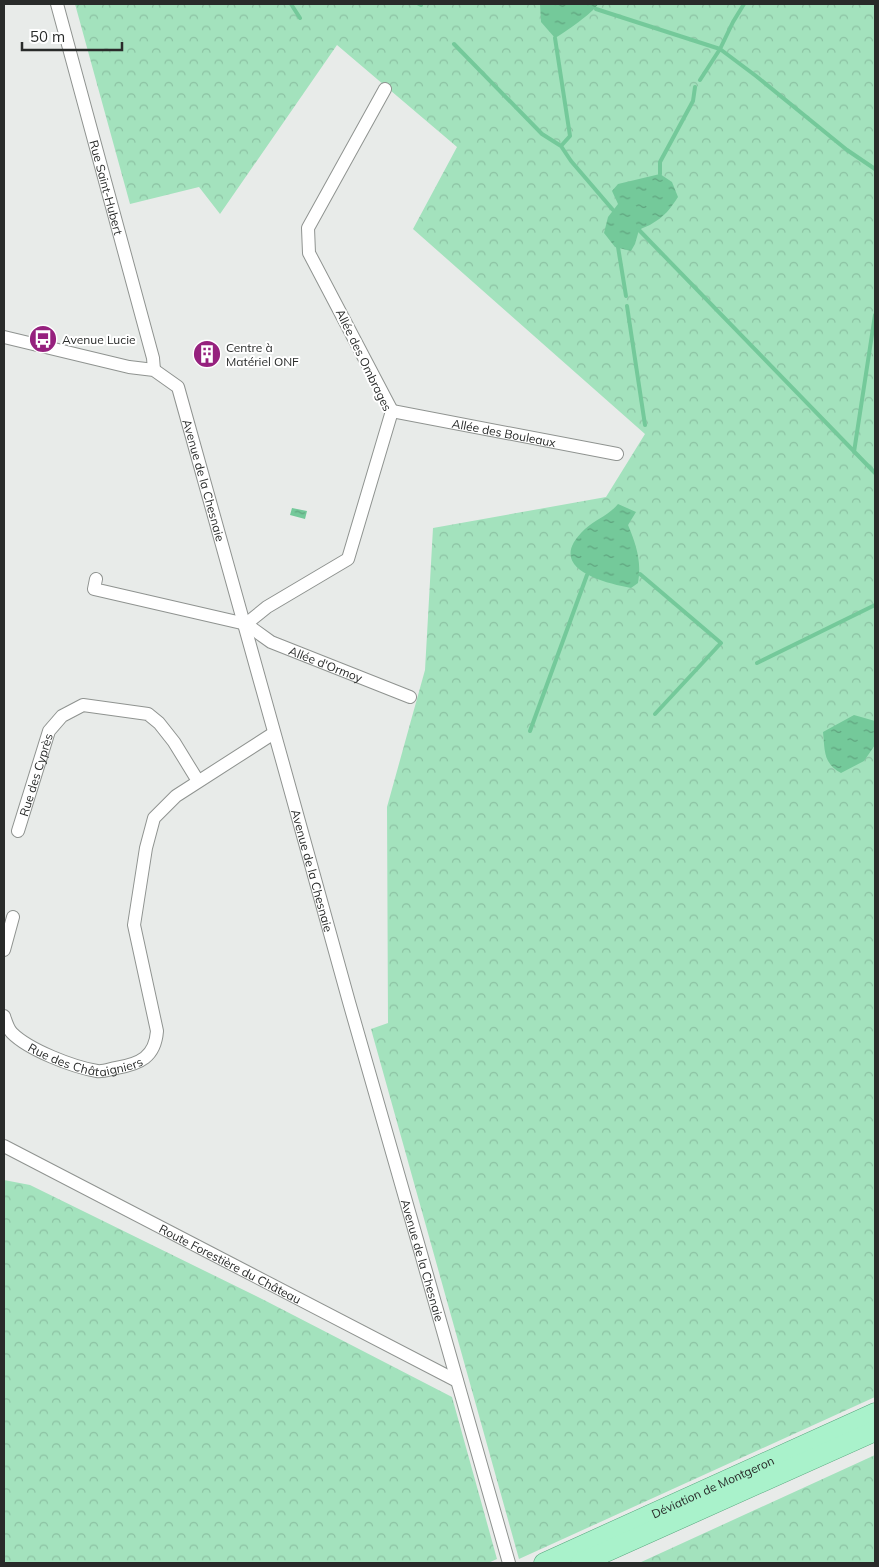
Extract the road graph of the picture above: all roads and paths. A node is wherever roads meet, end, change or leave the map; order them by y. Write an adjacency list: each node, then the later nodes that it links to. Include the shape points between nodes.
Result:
1 (56, 4): 4 (street, Rue Saint-Hubert, via 154,358)
2 (385, 89): 5 (street, Allée des Ombrages, via 308,228 309,252)
3 (4, 337): 4 (street)
4 (154, 370): 8 (street, Avenue de la Chesnaie, via 178,387)
5 (392, 411): 6 (street, Allée des Bouleaux); 8 (street, Allée des Ombrages, via 348,559 267,607)
6 (616, 454)
7 (96, 579): 8 (street, via 94,589)
8 (246, 624): 9 (street, Allée d'Ormoy, via 271,642); 10 (street, Avenue de la Chesnaie)
9 (410, 698)
10 (274, 733): 11 (street, Rue des Châtaigniers); 17 (street, Avenue de la Chesnaie)
11 (198, 781): 12 (street, Rue des Cyprès, via 174,742 148,714 83,705 62,716 49,731); 15 (street, Rue des Châtaigniers, via 176,796 154,818 146,848 134,925 157,1031 156,1045 146,1058 99,1071 77,1065 31,1048 11,1032)
12 (18, 831)
13 (14, 917): 14 (street)
14 (4, 950)
15 (4, 1016)
16 (4, 1146): 17 (street, Route Forestière du Château)
17 (457, 1381): 21 (street, Avenue de la Chesnaie)
18 (875, 1413): 20 (main road, Déviation de Montgeron)
19 (875, 1430): 22 (main road, Déviation de Montgeron)
20 (546, 1562)
21 (509, 1563)
22 (581, 1563)

